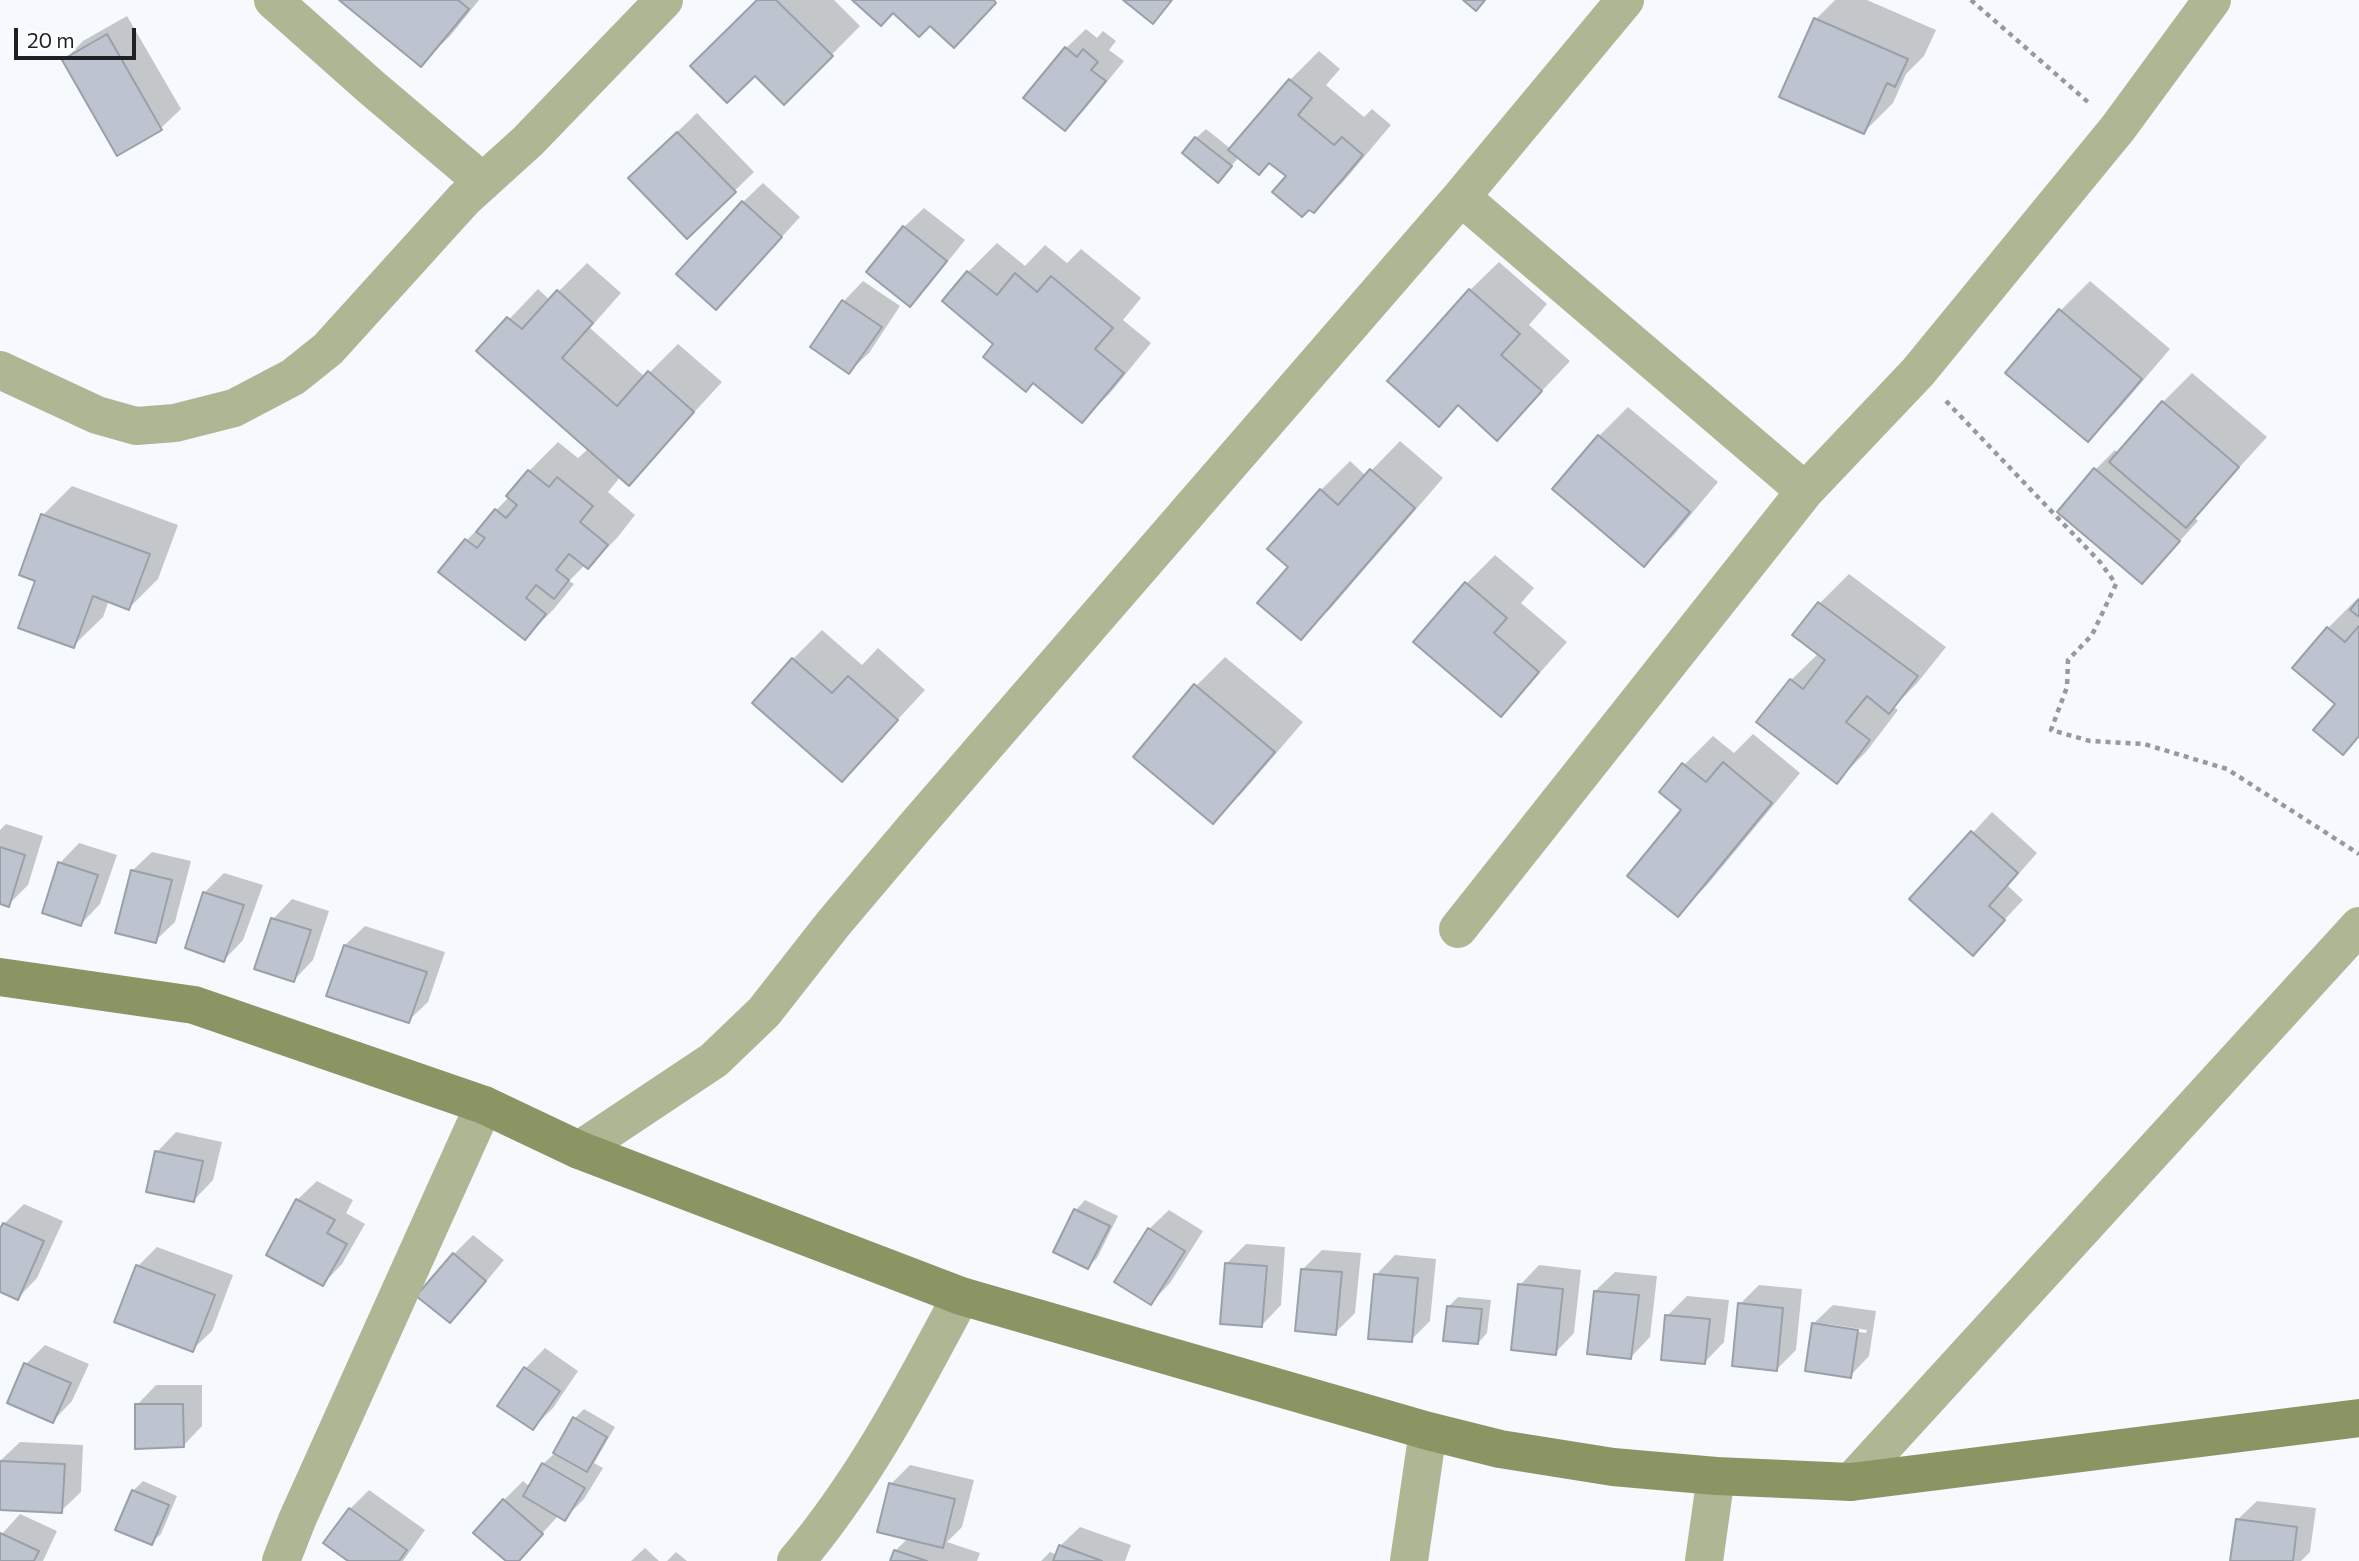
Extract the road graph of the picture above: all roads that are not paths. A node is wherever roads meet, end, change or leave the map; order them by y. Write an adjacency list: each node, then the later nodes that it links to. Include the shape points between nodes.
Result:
1 (273, 0): 5 (street)
2 (664, 0): 5 (street, via 528,141)
3 (1625, 0): 6 (street)
4 (2213, 0): 8 (street, via 2118,128 1918,372)
5 (483, 181): 7 (street, via 328,349 293,377 234,408 175,423 136,426 97,415)
6 (1461, 197): 8 (street); 13 (street, via 915,827 764,1012 714,1059)
7 (0, 370)
8 (1805, 491): 10 (street)
9 (2359, 926): 18 (street)
10 (1458, 929)
11 (0, 977): 12 (street, via 194,1004)
12 (484, 1105): 13 (street); 19 (street)
13 (579, 1150): 14 (street)
14 (961, 1296): 16 (street); 20 (street, via 895,1419 826,1525)
15 (2359, 1418): 18 (street)
16 (1428, 1431): 17 (street, via 1500,1449 1613,1467); 21 (street)
17 (1716, 1476): 18 (street); 22 (street)
18 (1851, 1482)
19 (281, 1561)
20 (796, 1561)
21 (1409, 1561)
22 (1704, 1561)

